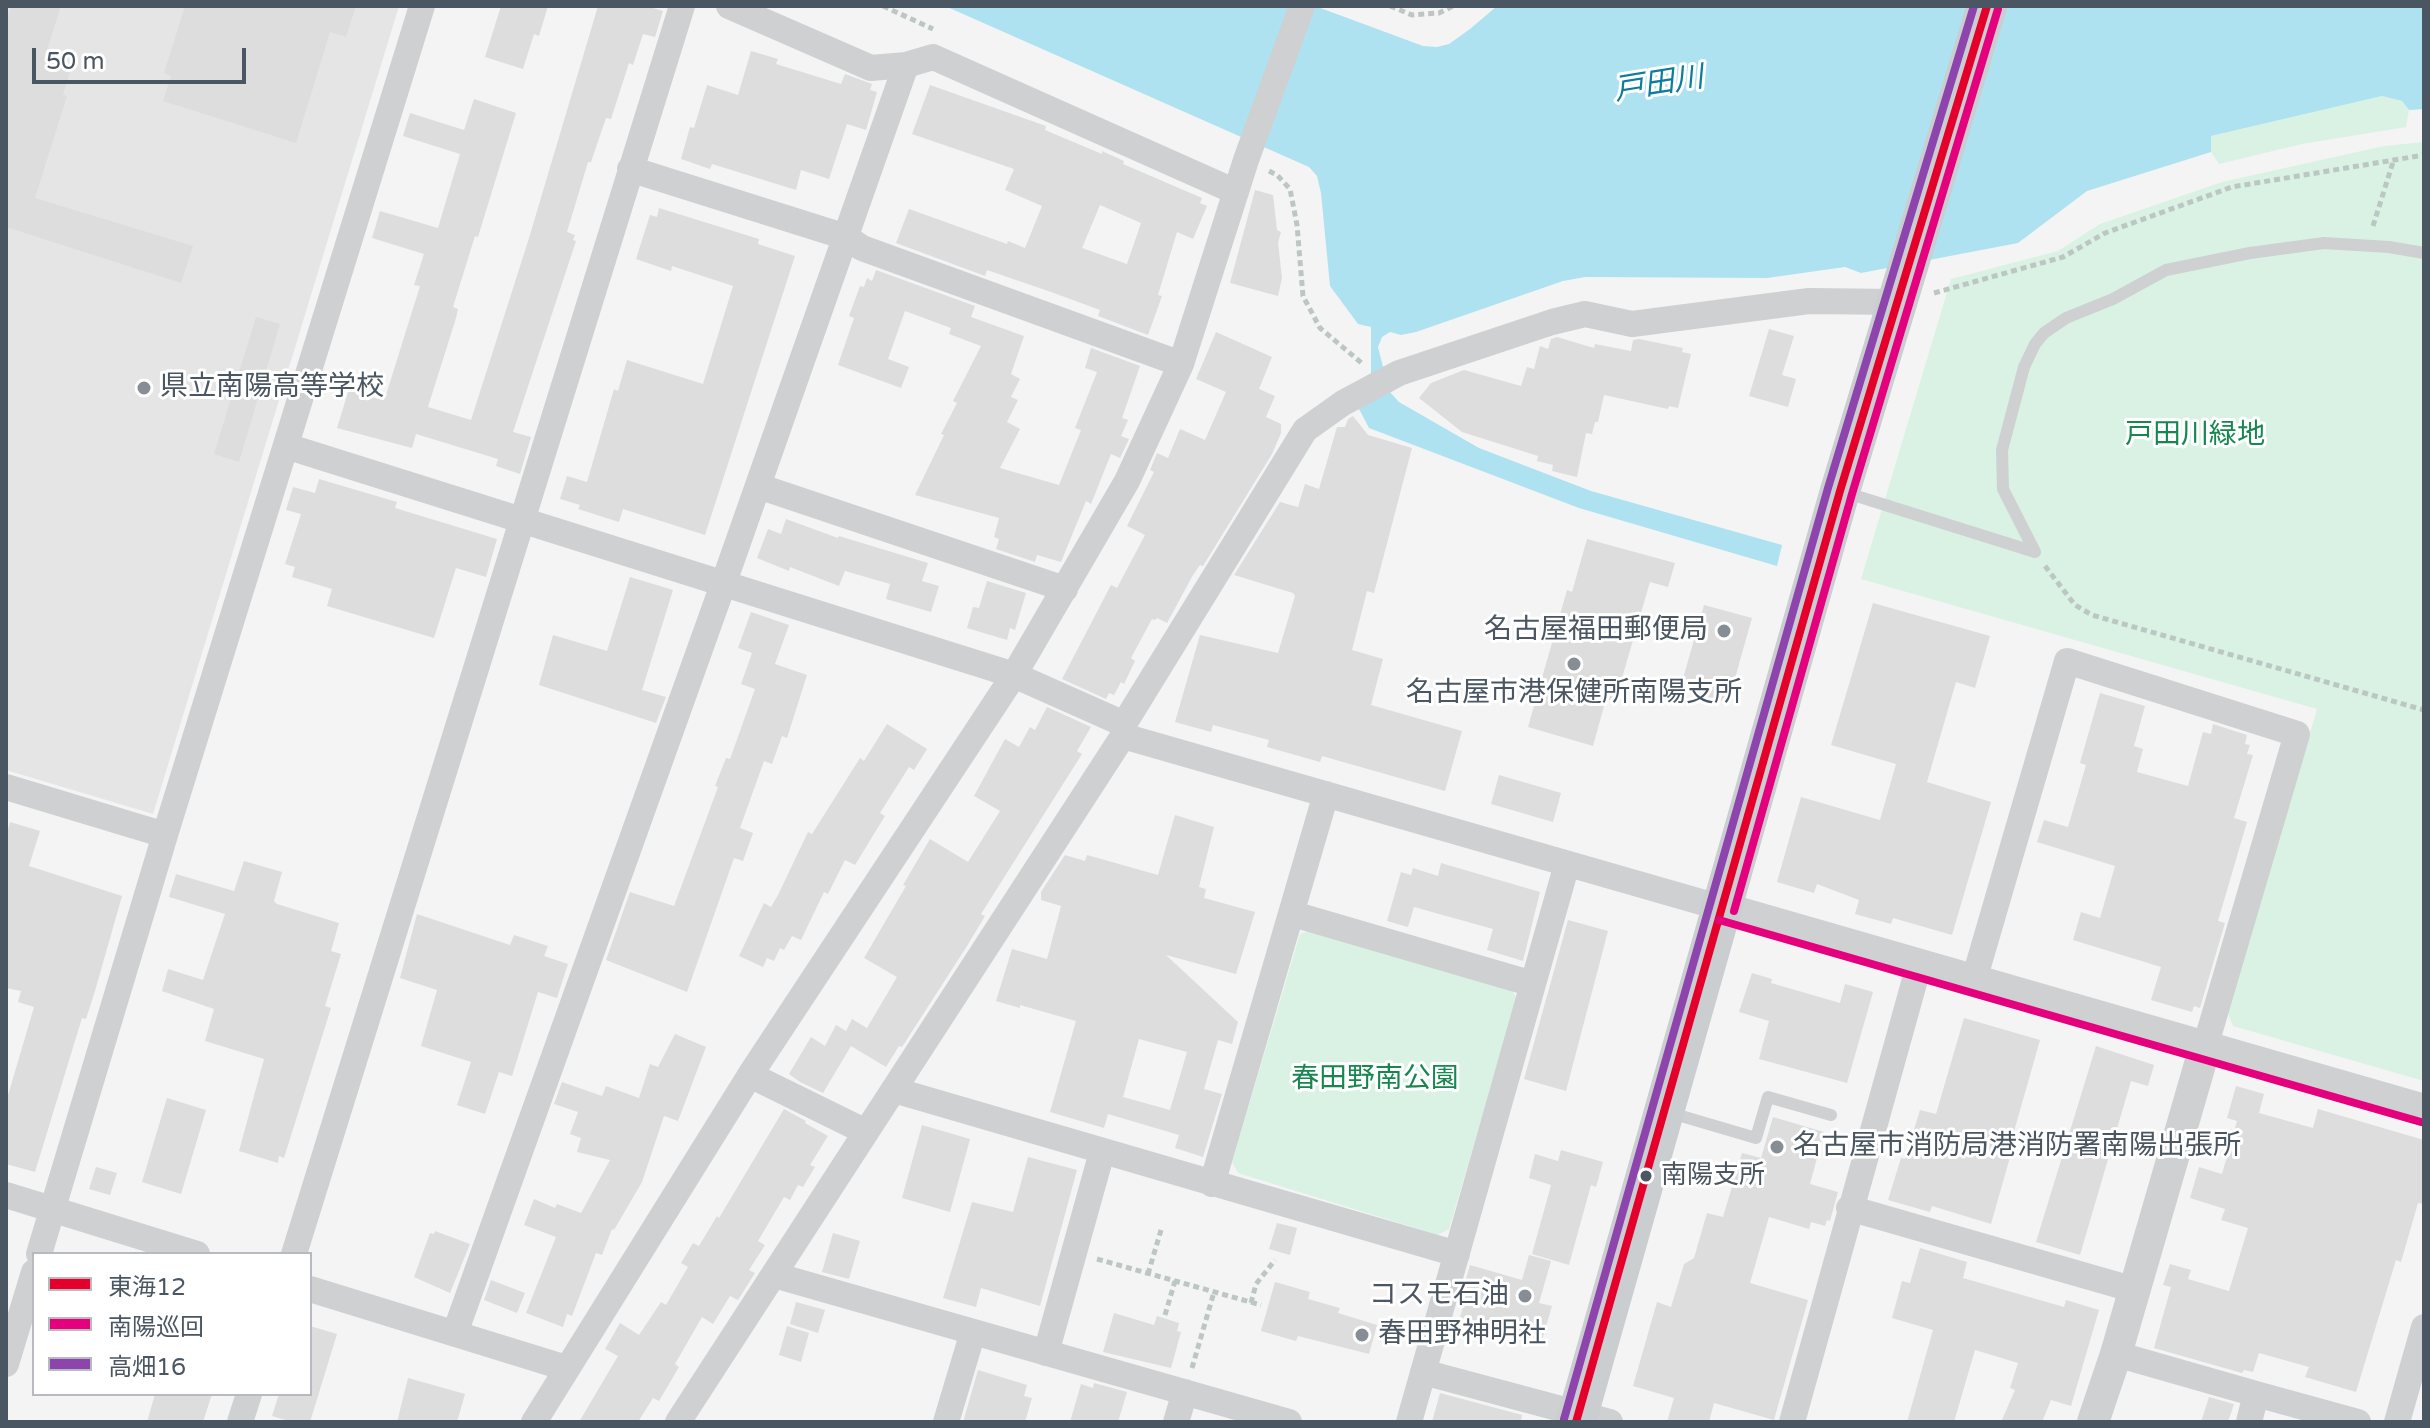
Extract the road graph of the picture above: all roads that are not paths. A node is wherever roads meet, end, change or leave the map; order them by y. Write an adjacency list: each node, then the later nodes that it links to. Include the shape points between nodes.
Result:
1 (422, 6): 13 (street)
2 (682, 6): 7 (street)
3 (729, 6): 6 (street, via 871,68)
4 (1302, 6): 8 (street)
5 (1987, 6): 11 (main road)
6 (906, 65): 8 (street, via 933,57); 9 (street)
7 (630, 169): 9 (street); 16 (street)
8 (1236, 192): 12 (street)
9 (846, 237): 12 (street, via 862,248); 14 (street)
10 (2424, 253): 15 (lane, via 2324,243 2166,270 2044,333 2024,367 2002,450 2003,489 2035,552)
11 (1898, 302): 15 (main road); 20 (street, via 1809,301 1632,324 1585,314 1377,384 1305,430)
12 (1181, 364): 18 (street, via 1127,481)
13 (286, 446): 16 (street); 23 (street)
14 (758, 486): 17 (street); 18 (street)
15 (1840, 491): 25 (main road)
16 (521, 518): 17 (street); 44 (street)
17 (724, 582): 19 (street); 52 (street)
18 (1065, 589): 19 (street)
19 (1014, 675): 20 (street); 31 (street)
20 (1124, 730): 22 (street); 32 (street)
21 (6, 787): 23 (street)
22 (1326, 794): 24 (street); 26 (street)
23 (165, 835): 41 (street)
24 (1567, 864): 25 (street); 29 (street)
25 (1722, 908): 27 (street); 34 (main road)
26 (1293, 914): 29 (street); 38 (street)
27 (1919, 965): 28 (street); 40 (street)
28 (1974, 980): 30 (street); 30 (street, via 2067,661 2297,734)
29 (1533, 984): 45 (street)
30 (2205, 1047): 33 (street); 49 (street)
31 (750, 1075): 36 (street); 56 (street)
32 (894, 1090): 36 (street); 37 (street)
33 (2424, 1108)
34 (1664, 1111): 35 (lane, via 1756,1138 1768,1097); 61 (main road)
35 (1831, 1115)
36 (866, 1132): 46 (street)
37 (1102, 1152): 38 (street); 53 (street)
38 (1212, 1184): 45 (street)
39 (6, 1195): 41 (street)
40 (1849, 1208): 49 (street); 69 (street)
41 (53, 1210): 42 (street); 43 (street)
42 (40, 1252)
43 (190, 1252)
44 (295, 1252)
45 (1457, 1254): 57 (street)
46 (774, 1275): 51 (street); 64 (street)
47 (32, 1279): 55 (street)
48 (312, 1290): 52 (street)
49 (2135, 1290): 54 (street)
50 (2424, 1327): 73 (street)
51 (973, 1332): 53 (street); 65 (street)
52 (455, 1333): 56 (street)
53 (1046, 1353): 58 (street)
54 (2116, 1354): 59 (street); 70 (street)
55 (6, 1364)
56 (566, 1368): 63 (street)
57 (1423, 1372): 61 (street); 68 (street)
58 (1185, 1392): 66 (street); 67 (street)
59 (2256, 1394): 71 (street); 72 (street)
60 (248, 1396): 62 (street)
61 (1588, 1420)
62 (240, 1422)
63 (534, 1422)
64 (678, 1422)
65 (946, 1422)
66 (1176, 1422)
67 (1289, 1422)
68 (1409, 1422)
69 (1792, 1422)
70 (2093, 1422)
71 (2249, 1422)
72 (2358, 1422)
73 (2397, 1422)

